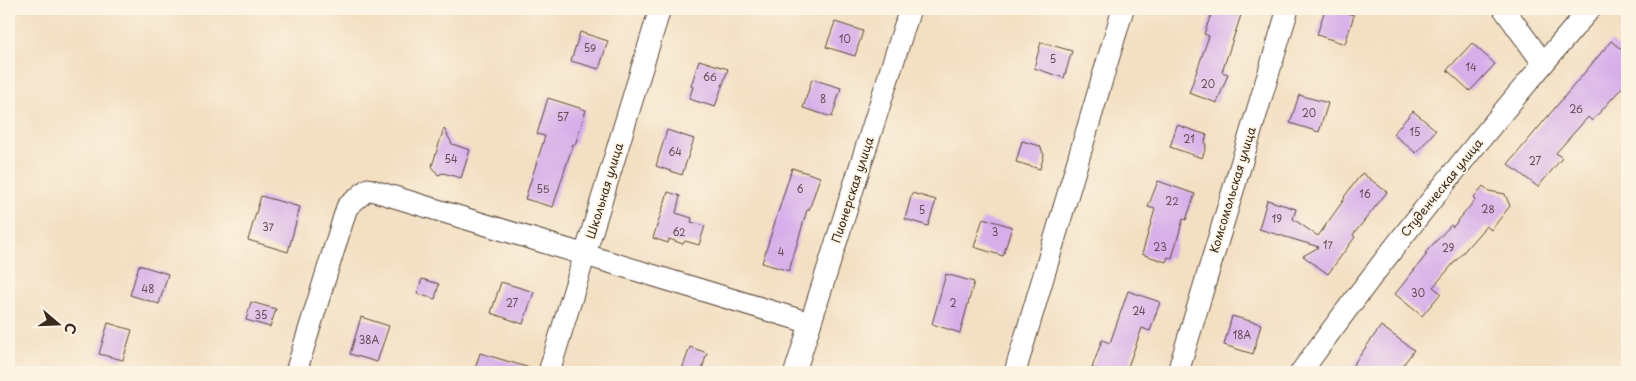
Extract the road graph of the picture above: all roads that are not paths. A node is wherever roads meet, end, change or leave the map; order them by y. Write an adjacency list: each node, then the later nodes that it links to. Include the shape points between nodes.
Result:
1 (660, 9): 8 (street, Школьная улица)
2 (910, 9): 9 (street, Пионерская улица)
3 (1124, 9): 13 (street)
4 (1288, 9): 14 (street, Комсомольская улица)
5 (1504, 9): 7 (street)
6 (1590, 9): 7 (street, Студенческая улица)
7 (1543, 63): 15 (street, Студенческая улица, via 1354,299)
8 (585, 256): 9 (street); 10 (street, via 368,190 347,207); 11 (street, Школьная улица)
9 (810, 323): 12 (street, Пионерская улица)
10 (296, 372)
11 (550, 372)
12 (796, 372)
13 (1014, 372)
14 (1178, 372)
15 (1301, 372)

